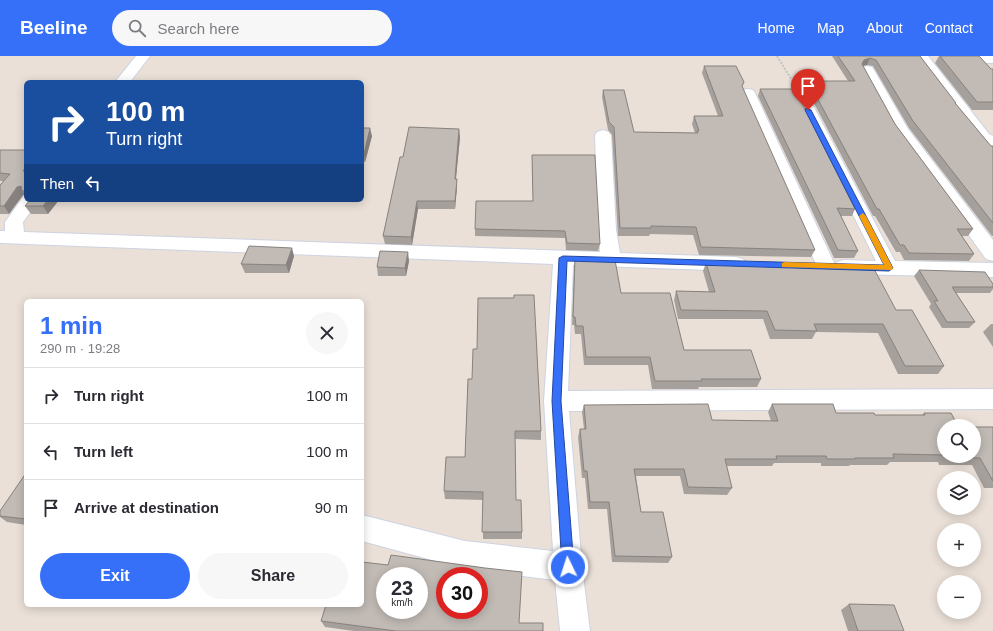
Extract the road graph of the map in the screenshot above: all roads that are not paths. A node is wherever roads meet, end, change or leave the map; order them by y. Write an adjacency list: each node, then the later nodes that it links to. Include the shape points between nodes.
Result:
1 (143, 56): 5 (street)
2 (921, 57): 3 (street); 9 (street, via 983,137)
3 (993, 59)
4 (867, 70): 12 (street, via 901,130)
5 (124, 80)
6 (748, 93): 16 (street, via 818,266)
7 (801, 96): 16 (street)
8 (602, 136): 14 (street)
9 (993, 142)
10 (29, 202): 11 (street, via 14,222)
11 (7, 238): 13 (street)
12 (993, 254)
13 (563, 258): 14 (street); 19 (street)
14 (611, 260): 15 (street)
15 (754, 264)
16 (889, 268): 17 (street)
17 (993, 270)
18 (993, 399): 19 (street)
19 (556, 401): 21 (street)
20 (364, 529): 21 (street, via 465,555)
21 (568, 567): 22 (street)
22 (575, 631)

